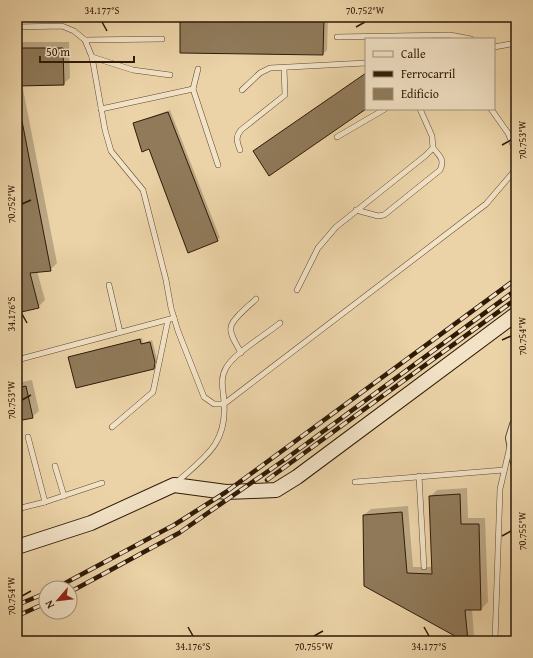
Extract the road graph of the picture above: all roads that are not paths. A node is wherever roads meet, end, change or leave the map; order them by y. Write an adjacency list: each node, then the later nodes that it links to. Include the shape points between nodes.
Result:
1 (17, 27): 5 (lane, via 62,26)
2 (337, 37): 3 (lane, via 450,35)
3 (466, 38)
4 (162, 39): 5 (lane)
5 (85, 40): 8 (lane)
6 (516, 43): 7 (lane)
7 (496, 46)
8 (92, 57): 12 (lane, via 133,70); 15 (lane)
9 (365, 63): 10 (lane)
10 (284, 68): 14 (lane, via 270,68 260,73); 21 (lane, via 285,96 237,134 236,140)
11 (198, 69): 13 (lane)
12 (170, 75)
13 (193, 89): 15 (lane); 23 (lane)
14 (242, 90)
15 (101, 109): 30 (lane, via 111,151 143,190)
16 (383, 110): 19 (lane)
17 (420, 110): 20 (lane, via 432,136)
18 (492, 110): 22 (lane, via 508,133)
19 (337, 137)
20 (433, 148): 25 (lane); 25 (lane, via 443,159 443,165 434,175 384,215 378,216)
21 (240, 150)
22 (516, 152)
23 (218, 165)
24 (516, 169): 36 (lane, via 486,204)
25 (356, 210): 27 (lane, via 336,227 318,248)
26 (109, 285): 33 (lane)
27 (297, 290)
28 (256, 299): 34 (lane, via 230,327)
29 (516, 314): 47 (main road, via 276,490 226,492)
30 (174, 318): 31 (lane); 36 (lane, via 204,397 214,404)
31 (168, 320): 33 (lane); 38 (lane, via 153,392)
32 (280, 323): 34 (lane)
33 (120, 332): 35 (lane)
34 (241, 353): 36 (lane, via 230,362 222,375)
35 (17, 360)
36 (224, 404): 47 (lane, via 223,425 215,447)
37 (516, 426): 40 (street)
38 (112, 427)
39 (28, 437): 49 (lane)
40 (512, 438): 41 (street); 43 (lane)
41 (516, 460)
42 (55, 466): 48 (lane)
43 (504, 470): 44 (lane); 53 (lane, via 500,489)
44 (419, 476): 45 (lane); 52 (lane)
45 (355, 482)
46 (102, 483): 48 (lane)
47 (174, 485): 51 (main road, via 91,523)
48 (64, 496): 49 (lane)
49 (45, 502): 50 (lane)
50 (17, 509)
51 (17, 547)
52 (424, 567)
53 (494, 641)

